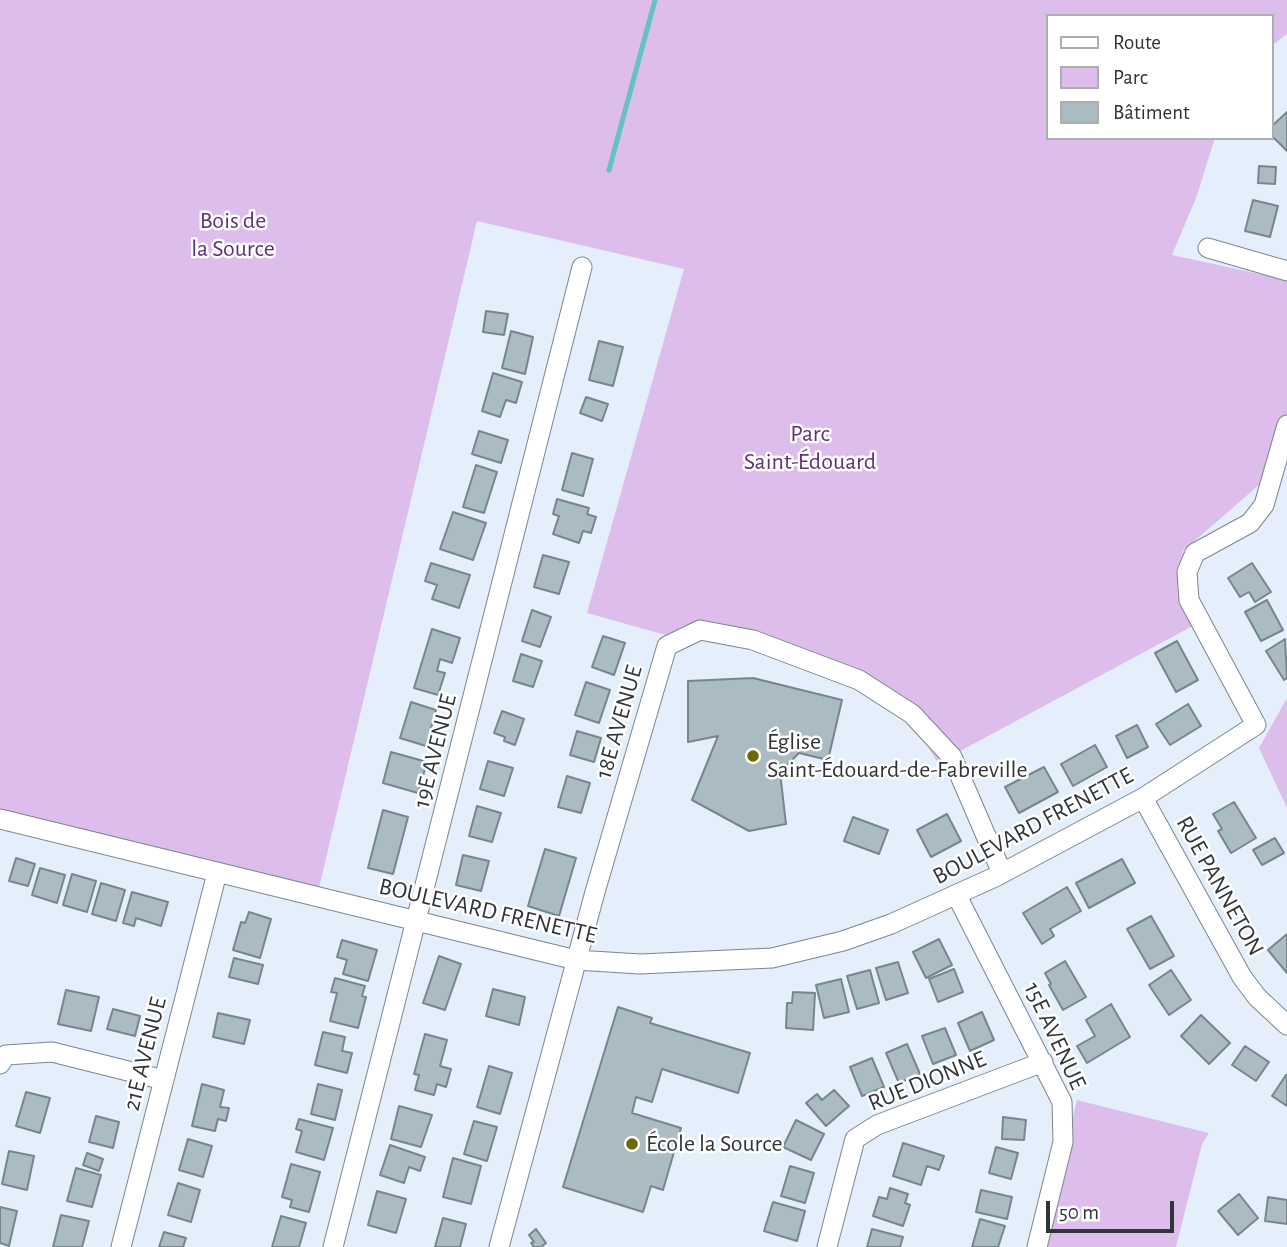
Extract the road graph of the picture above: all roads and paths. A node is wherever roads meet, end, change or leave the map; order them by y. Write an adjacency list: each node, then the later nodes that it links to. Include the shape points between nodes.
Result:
1 (1208, 248): 3 (street)
2 (582, 267): 10 (street, 19E AVENUE)
3 (1287, 271)
4 (1287, 425): 5 (street, BOULEVARD FRENETTE, via 1264,505 1250,523 1195,553 1187,572 1189,600 1256,725)
5 (1143, 799): 8 (street, BOULEVARD FRENETTE); 12 (street, RUE PANNETON, via 1242,977)
6 (0, 819): 7 (street, BOULEVARD FRENETTE)
7 (218, 873): 10 (street, BOULEVARD FRENETTE); 15 (street, 21E AVENUE)
8 (1002, 873): 9 (street, BOULEVARD FRENETTE); 11 (street, 18E AVENUE, via 952,757 912,714 859,680 753,640 700,630 667,646)
9 (957, 896): 11 (street, BOULEVARD FRENETTE, via 843,941 772,958 640,964); 13 (street, 15E AVENUE)
10 (418, 920): 11 (street, BOULEVARD FRENETTE); 17 (street, 19E AVENUE)
11 (576, 960): 18 (street, 18E AVENUE)
12 (1287, 1025)
13 (1043, 1062): 19 (street, RUE DIONNE, via 877,1125 856,1139); 20 (street, 15E AVENUE, via 1062,1102 1063,1142)
14 (0, 1064): 15 (street, via 6,1055 52,1052)
15 (164, 1080): 16 (street, 21E AVENUE)
16 (121, 1247)
17 (333, 1247)
18 (499, 1247)
19 (827, 1247)
20 (1037, 1247)

